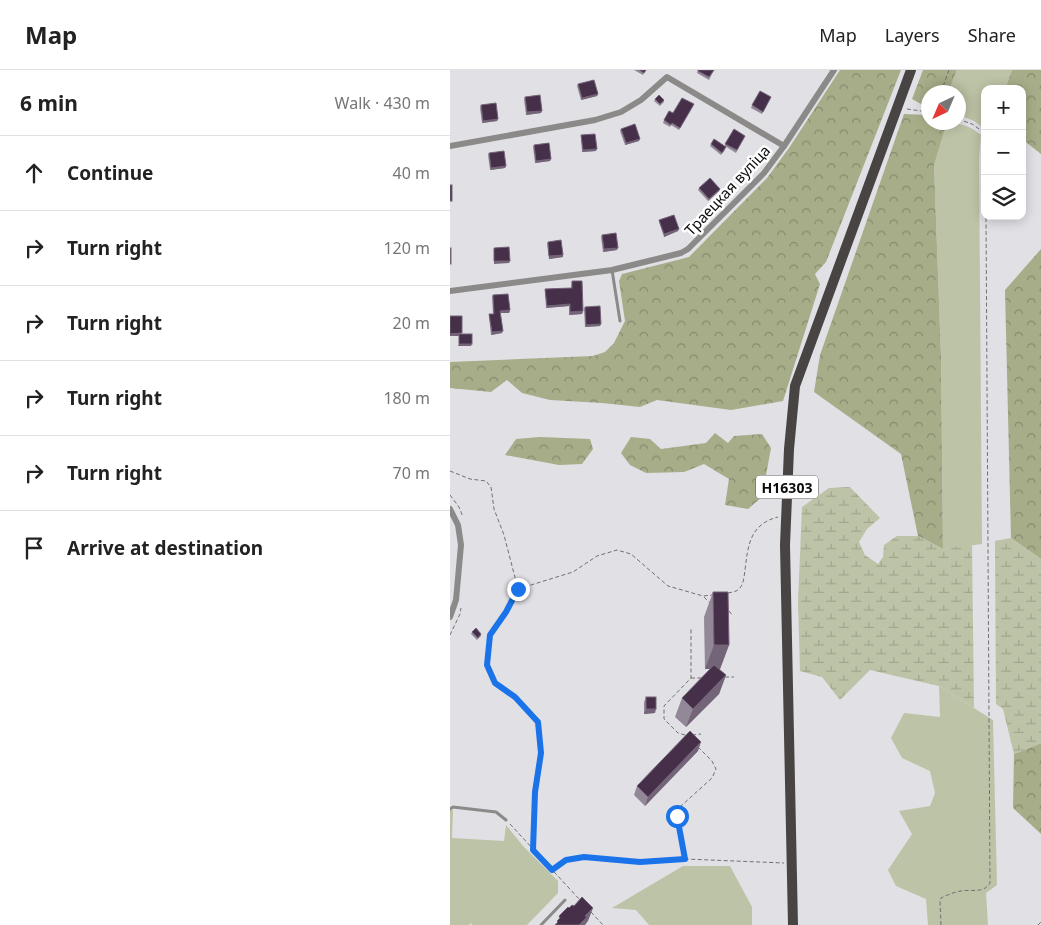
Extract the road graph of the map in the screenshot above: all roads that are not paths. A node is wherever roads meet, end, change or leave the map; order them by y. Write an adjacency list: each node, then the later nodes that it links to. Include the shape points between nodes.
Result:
1 (834, 70): 5 (street, Траецкая вуліца)
2 (911, 70): 15 (main road, Н16303, via 795,386 785,545)
3 (667, 74): 4 (street, via 641,100 613,115); 5 (street)
4 (450, 146)
5 (784, 146): 6 (street, Траецкая вуліца, via 764,174 688,250)
6 (612, 270): 7 (street, Траецкая вуліца); 8 (lane)
7 (450, 291)
8 (620, 321)
9 (450, 509): 10 (street, via 458,525 461,545 456,600)
10 (450, 617)
11 (450, 809): 12 (lane, via 496,812)
12 (506, 820)
13 (565, 900): 14 (lane)
14 (541, 925)
15 (793, 925)

